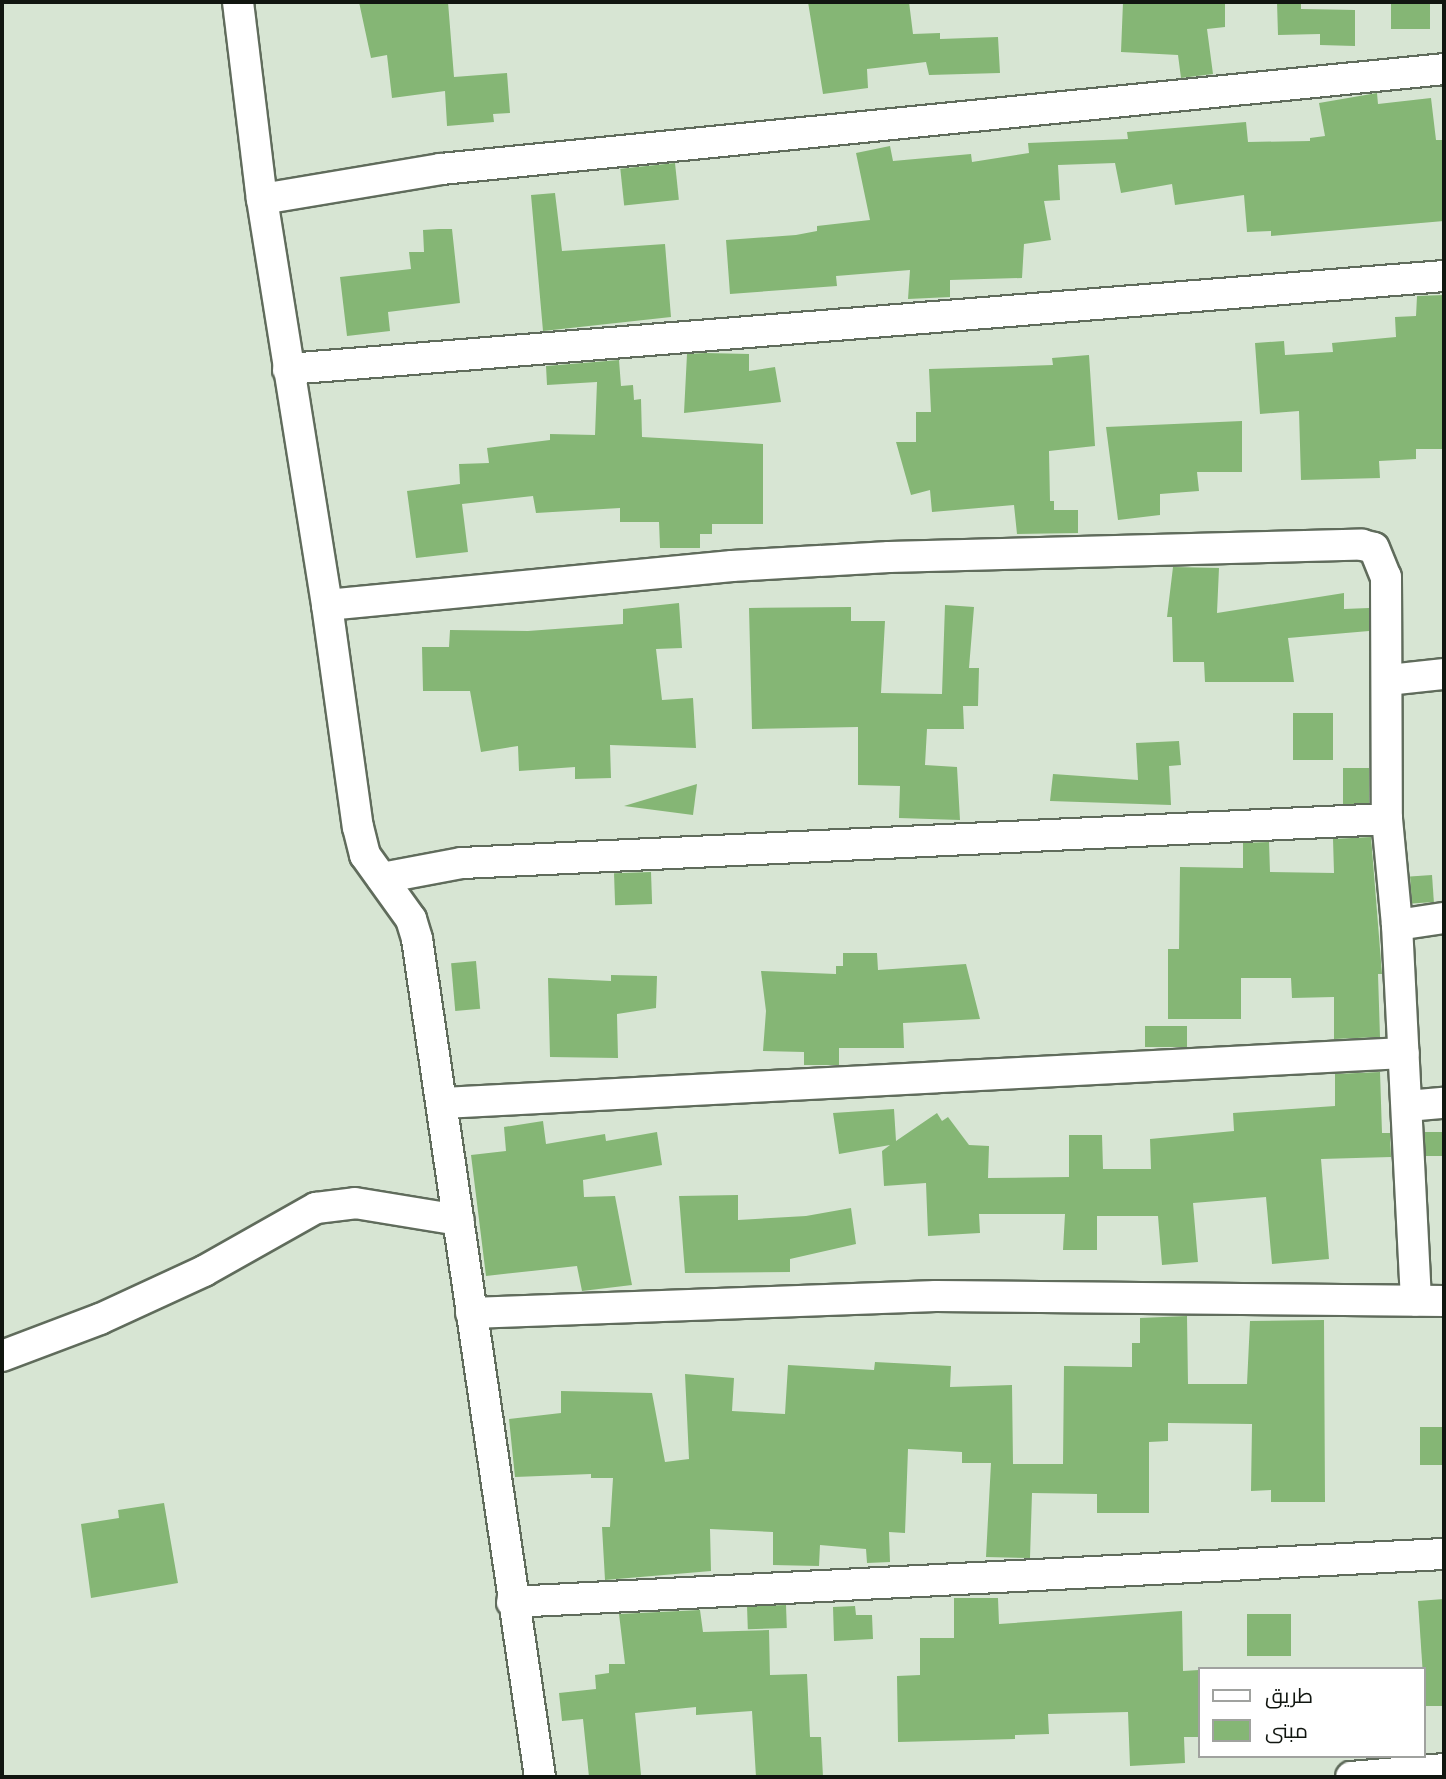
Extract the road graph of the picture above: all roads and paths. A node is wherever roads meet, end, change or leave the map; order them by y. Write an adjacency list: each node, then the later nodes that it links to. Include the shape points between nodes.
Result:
1 (237, 2): 3 (street)
2 (1444, 69): 3 (street, via 440,169)
3 (262, 199): 5 (street)
4 (1444, 276): 5 (street)
5 (288, 369): 6 (street)
6 (327, 606): 8 (street, via 784,563 1363,545 1380,556 1386,577); 10 (street, via 358,827 365,855)
7 (1444, 674): 8 (street)
8 (1388, 680): 9 (street)
9 (1387, 819): 10 (street, via 462,863); 12 (street)
10 (382, 878): 14 (street, via 411,919 417,939)
11 (1444, 918): 12 (street)
12 (1397, 925): 13 (street)
13 (1404, 1053): 14 (street); 16 (street)
14 (443, 1103): 17 (street)
15 (1444, 1103): 16 (street)
16 (1407, 1106): 18 (street)
17 (459, 1220): 19 (street); 20 (street, via 355,1203 316,1208 204,1271 100,1319)
18 (1430, 1301): 19 (street, via 936,1296)
19 (471, 1313): 22 (street)
20 (2, 1356)
21 (1444, 1554): 22 (street)
22 (512, 1601): 24 (street)
23 (1444, 1769): 25 (street)
24 (540, 1777)
25 (1351, 1777)

